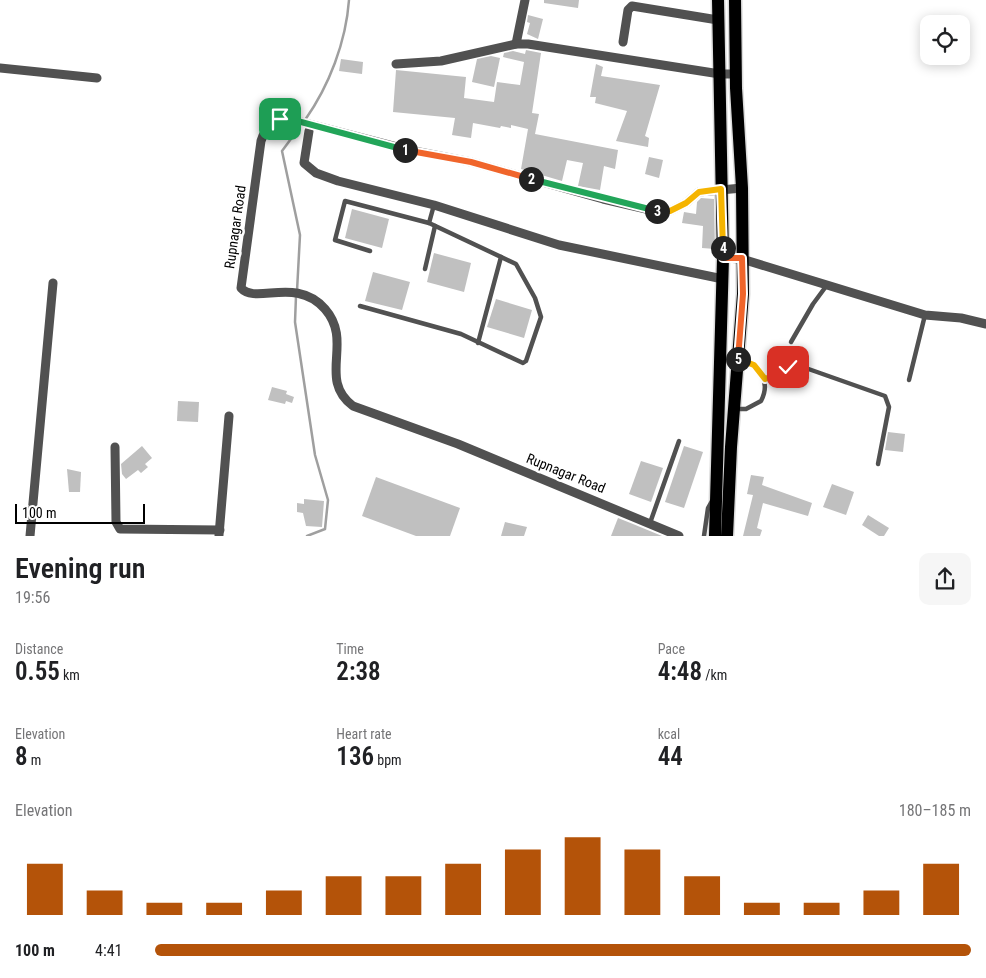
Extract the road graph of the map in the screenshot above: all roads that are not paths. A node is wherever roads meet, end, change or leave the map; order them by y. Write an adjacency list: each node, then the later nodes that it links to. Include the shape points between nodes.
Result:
1 (525, 0): 6 (street)
2 (718, 0): 4 (main road)
3 (735, 0): 10 (main road)
4 (718, 20): 5 (street, via 632,6 628,10); 9 (main road)
5 (623, 42)
6 (516, 44): 7 (street, via 441,61); 9 (street)
7 (396, 64)
8 (0, 68): 11 (street)
9 (720, 74): 10 (street); 14 (main road)
10 (736, 74): 13 (main road)
11 (97, 78)
12 (309, 128): 14 (street, Rupnagar Road, via 471,162 659,212 670,211 686,203 699,192); 15 (street, via 304,163 316,173); 40 (street, Rupnagar Road, via 297,120 280,119 265,130 241,288 252,295 295,292 325,309 335,326 338,344 335,379 338,390 353,406 458,444)
13 (742, 188): 14 (street, Rupnagar Road); 21 (main road)
14 (721, 189): 20 (main road)
15 (434, 205): 16 (lane); 23 (street, via 559,245)
16 (429, 223): 17 (lane); 18 (lane, via 345,201 335,240)
17 (435, 226): 19 (lane); 22 (lane)
18 (370, 251)
19 (501, 257): 30 (lane); 30 (lane, via 516,264 535,298 541,317 523,363)
20 (723, 258): 21 (street); 23 (main road)
21 (742, 258): 25 (street); 31 (main road)
22 (425, 269)
23 (723, 279): 39 (main road)
24 (53, 283): 42 (street)
25 (827, 285): 27 (street); 29 (lane, via 812,304)
26 (360, 306): 30 (lane, via 461,334)
27 (925, 315): 28 (street); 33 (lane)
28 (986, 324)
29 (791, 342)
30 (478, 343)
31 (738, 360): 32 (lane, via 754,365); 46 (main road)
32 (765, 379): 34 (lane, via 761,401); 38 (lane, via 788,367 800,366 885,396 889,407)
33 (909, 380)
34 (740, 409)
35 (229, 416): 41 (street)
36 (679, 441): 40 (lane)
37 (115, 447): 41 (street, via 116,522 120,528)
38 (878, 464)
39 (715, 496): 44 (lane, via 708,508); 45 (main road)
40 (650, 523): 43 (street, Rupnagar Road)
41 (219, 533)
42 (30, 536)
43 (679, 536)
44 (704, 536)
45 (715, 536)
46 (727, 536)

